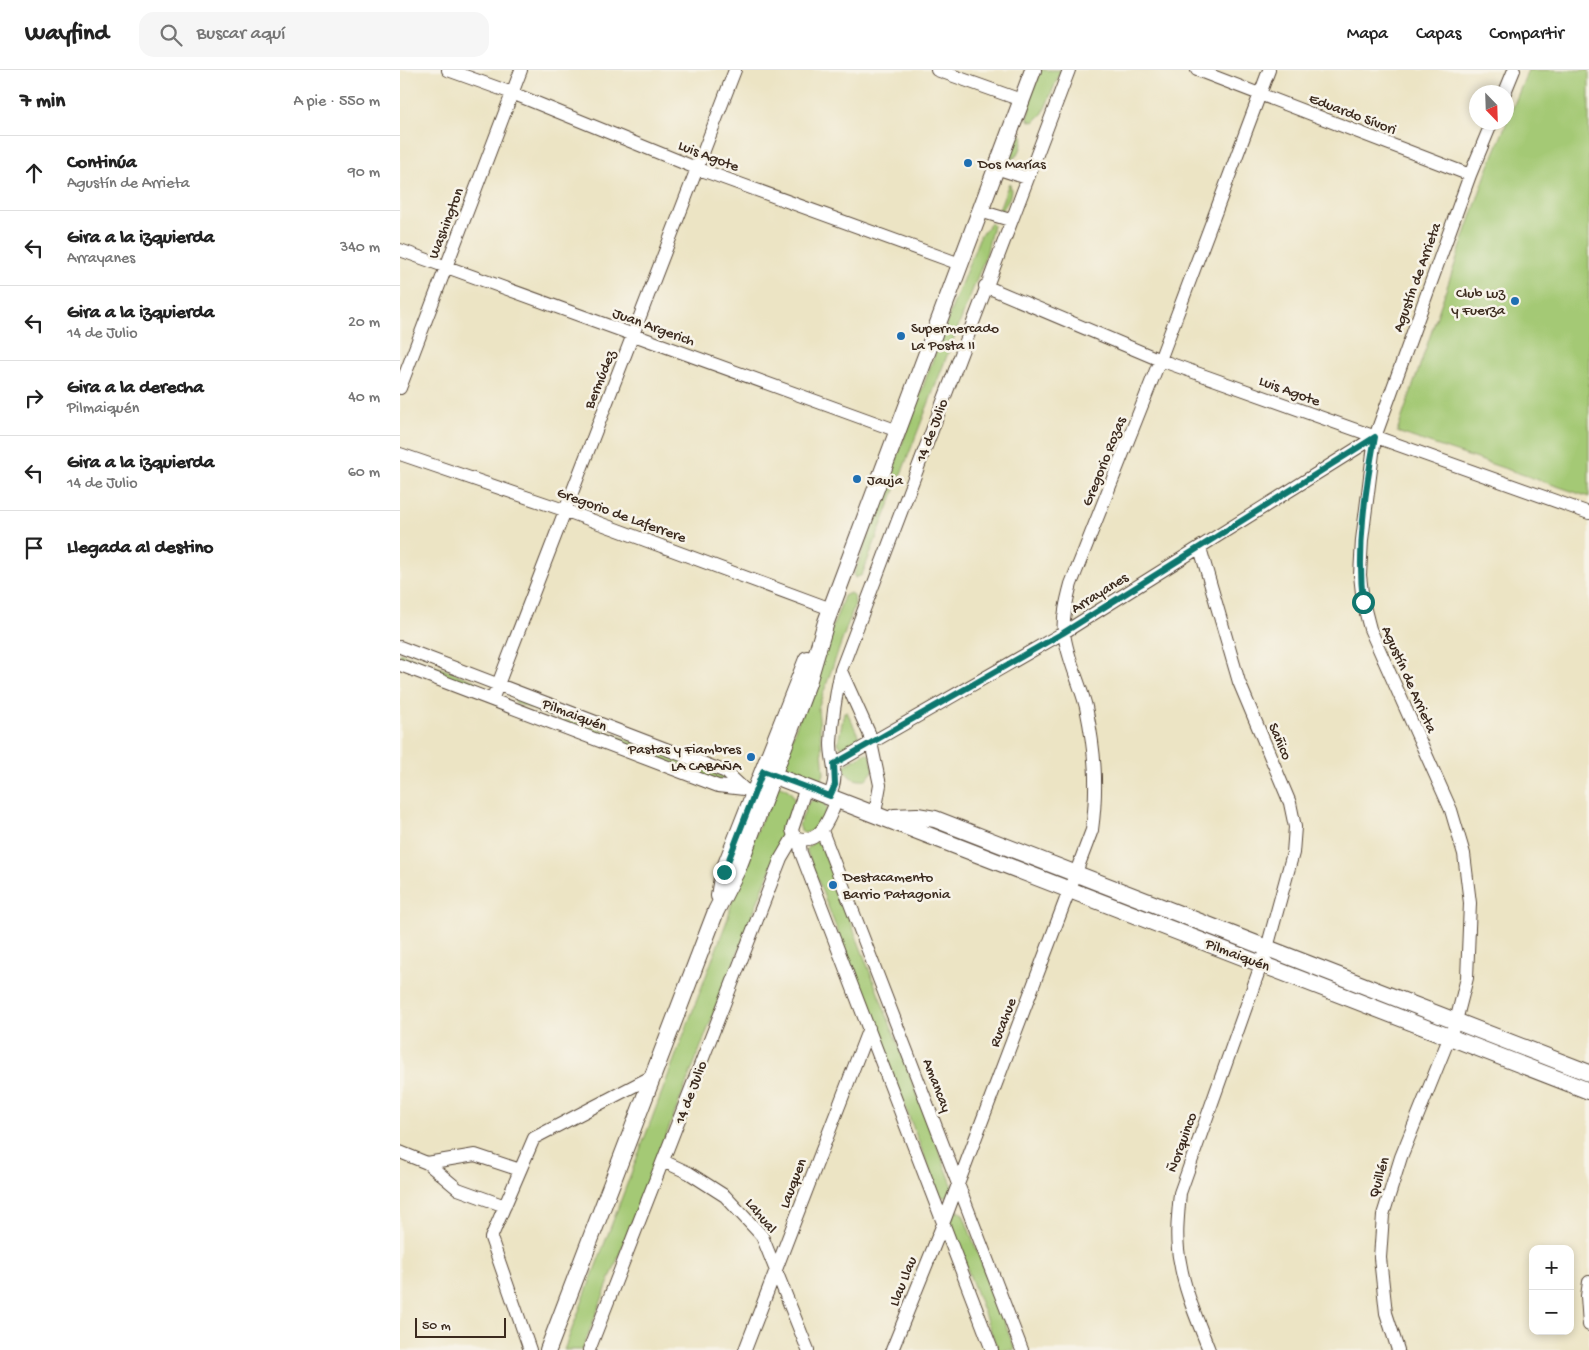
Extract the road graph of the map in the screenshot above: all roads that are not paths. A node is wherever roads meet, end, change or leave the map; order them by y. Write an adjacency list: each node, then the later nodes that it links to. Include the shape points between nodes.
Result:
1 (448, 70): 11 (street, Luis Agote)
2 (521, 70): 11 (street, Washington)
3 (735, 70): 15 (street, Bermúdez)
4 (937, 70): 13 (street)
5 (1032, 70): 13 (main road, 14 de Julio)
6 (1069, 70): 18 (street, 14 de Julio)
7 (1197, 70): 12 (street, Eduardo Sívori)
8 (1269, 70): 12 (street, Gregorio Rozas)
9 (1514, 70): 10 (street)
10 (1508, 85)
11 (512, 93): 15 (street, Luis Agote); 23 (street, Washington)
12 (1259, 94): 17 (street, Eduardo Sívori); 26 (street, Gregorio Rozas)
13 (1021, 100): 16 (main road, 14 de Julio)
14 (1489, 130): 17 (street, Agustín de Arrieta)
15 (696, 168): 22 (street, Luis Agote); 25 (street, Bermúdez)
16 (996, 168): 18 (street); 19 (main road, 14 de Julio)
17 (1470, 175): 29 (street, Agustín de Arrieta)
18 (1027, 178): 20 (street, 14 de Julio)
19 (980, 210): 20 (street); 22 (main road, 14 de Julio)
20 (1010, 220): 24 (street, 14 de Julio)
21 (400, 250): 23 (street, Juan Argerich)
22 (960, 264): 28 (main road, 14 de Julio)
23 (446, 267): 25 (street, Juan Argerich); 27 (street, Washington)
24 (985, 286): 26 (street, Luis Agote); 38 (street, 14 de Julio)
25 (634, 336): 28 (street, Juan Argerich); 31 (street, Bermúdez)
26 (1160, 360): 29 (street, Luis Agote); 35 (street, Gregorio Rozas, via 1071,584)
27 (400, 388)
28 (898, 431): 34 (main road, 14 de Julio)
29 (1375, 437): 32 (street, Luis Agote); 33 (street, Arrayanes); 53 (street, Agustín de Arrieta, via 1362,540 1360,575 1363,602 1370,628 1451,810 1464,854 1470,903 1467,978)
30 (400, 454): 31 (street, Gregorio de Laferrere)
31 (564, 510): 34 (street, Gregorio de Laferrere); 39 (street, Bermúdez)
32 (1588, 514)
33 (1200, 548): 35 (street, Arrayanes); 51 (street, Sañico, via 1239,682 1290,803 1295,827 1294,853)
34 (829, 615): 43 (main road, 14 de Julio, via 801,671)
35 (1063, 633): 41 (street, Arrayanes); 50 (street, Gregorio Rozas, via 1086,706 1097,793 1092,830)
36 (400, 647): 39 (street, Pilmaiquén)
37 (400, 664): 40 (street, Pilmaiquén)
38 (840, 670): 41 (street); 42 (street, 14 de Julio, via 833,710 831,746)
39 (499, 685): 40 (street, Bermúdez); 45 (street, Pilmaiquén, via 726,772)
40 (492, 700): 45 (street, Pilmaiquén, via 718,786)
41 (871, 744): 42 (street, Arrayanes); 47 (street, via 880,785)
42 (834, 764): 46 (street, 14 de Julio)
43 (768, 773): 44 (main road, Pilmaiquén); 45 (main road, 14 de Julio)
44 (806, 787): 46 (main road, Pilmaiquén); 49 (street, via 792,830)
45 (754, 793): 55 (main road, 14 de Julio, via 724,872 716,911)
46 (833, 797): 47 (main road, Pilmaiquén); 48 (street, 14 de Julio, via 827,825)
47 (881, 815): 50 (main road, Pilmaiquén, via 935,819)
48 (822, 832): 49 (street, via 806,839); 61 (street, Amancay)
49 (797, 838): 52 (street); 58 (street, 14 de Julio, via 780,858)
50 (1074, 882): 51 (main road, Pilmaiquén); 61 (street, Rucahue)
51 (1264, 956): 53 (main road, Pilmaiquén); 75 (street, Ñorquinco, via 1180,1193 1179,1261)
52 (869, 1028): 63 (street); 64 (street, Lauquen)
53 (1453, 1029): 54 (main road, Pilmaiquén); 56 (main road, Pilmaiquén); 76 (street, Quillén, via 1401,1157 1383,1215 1380,1258 1386,1313)
54 (1589, 1074)
55 (653, 1076): 60 (street, via 534,1138); 68 (main road, 14 de Julio)
56 (1589, 1091)
57 (400, 1152): 59 (street)
58 (663, 1161): 64 (street, Lahual, via 725,1196 762,1236); 69 (street, 14 de Julio)
59 (427, 1163): 60 (street, via 475,1155); 62 (street, via 458,1189)
60 (520, 1170): 62 (street)
61 (958, 1182): 63 (street, Rucahue); 74 (street, Amancay)
62 (505, 1206): 67 (street, via 491,1238)
63 (943, 1224): 72 (street, Llau Llau); 73 (street)
64 (776, 1268): 70 (street, Lauquen); 71 (street, Lahual)
65 (1589, 1282): 66 (street)
66 (1589, 1325)
67 (530, 1350)
68 (548, 1350)
69 (589, 1350)
70 (745, 1350)
71 (808, 1350)
72 (892, 1350)
73 (992, 1350)
74 (1022, 1350)
75 (1209, 1350)
76 (1398, 1350)

